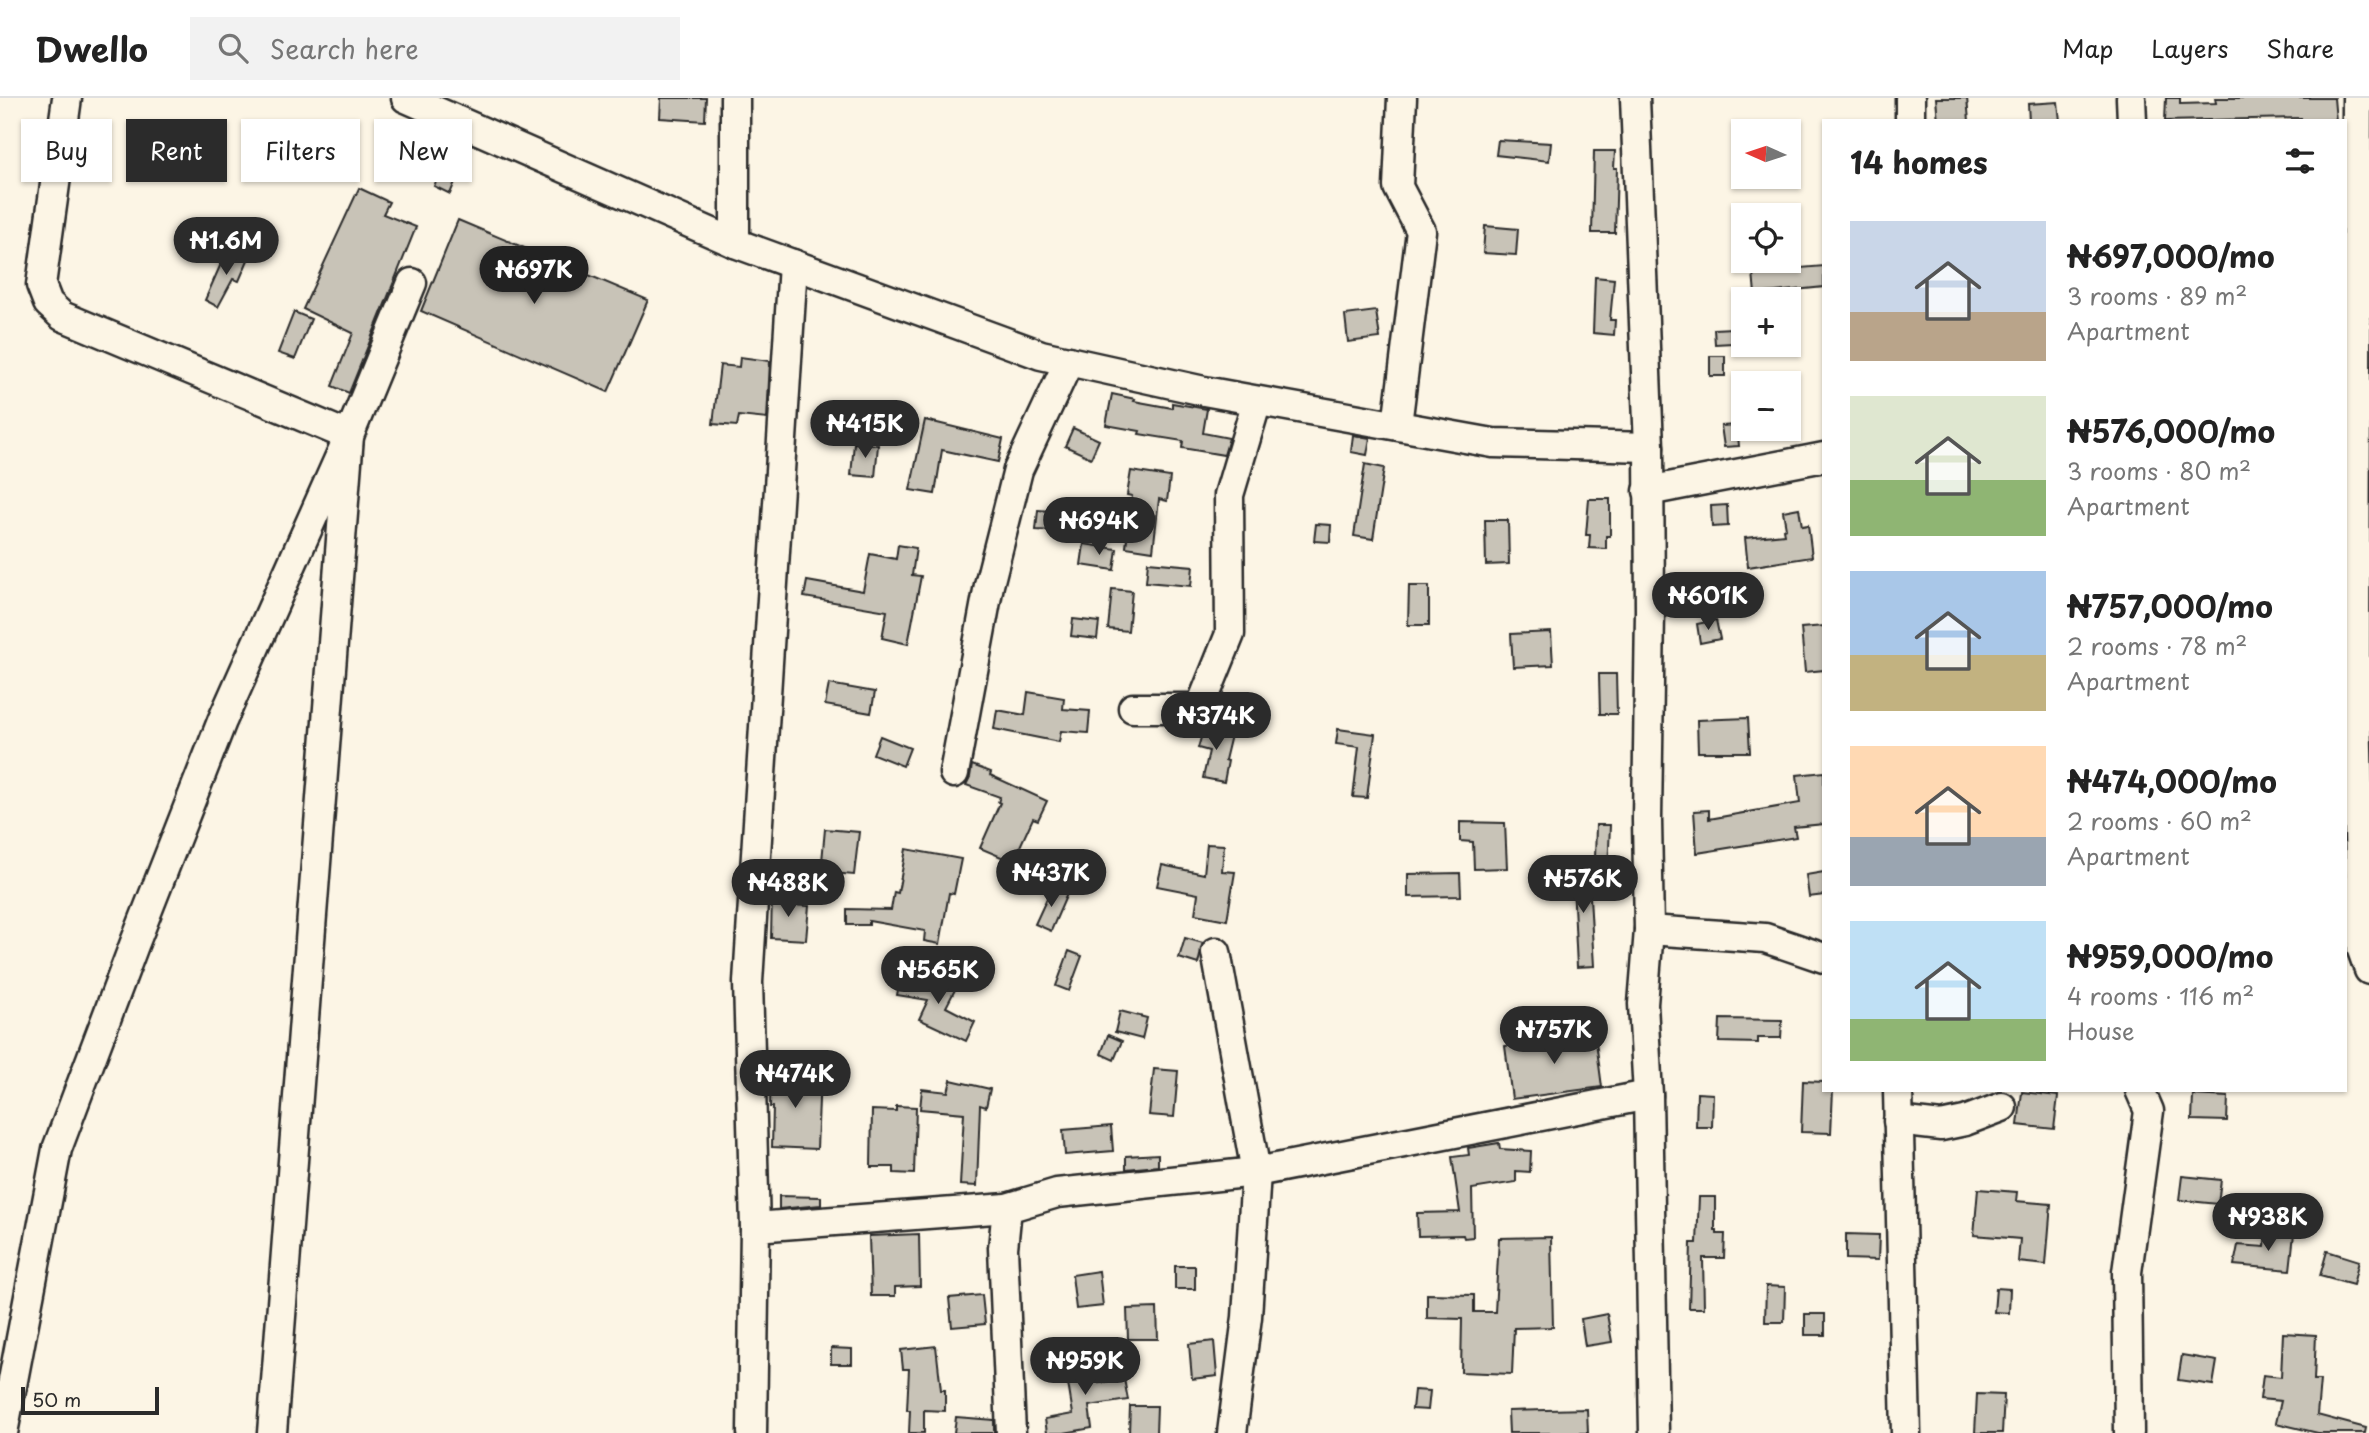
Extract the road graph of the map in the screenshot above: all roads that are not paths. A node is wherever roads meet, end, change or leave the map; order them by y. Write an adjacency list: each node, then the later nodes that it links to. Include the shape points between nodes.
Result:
1 (67, 98): 17 (street, via 41,285 48,303 62,316)
2 (406, 98): 11 (street)
3 (735, 98): 11 (street)
4 (1402, 98): 16 (street, via 1398,187 1421,231)
5 (1635, 98): 18 (street)
6 (1910, 98): 9 (street)
7 (2131, 98): 10 (street)
8 (2357, 98): 26 (street, via 2355,668 2362,950)
9 (1910, 119)
10 (2132, 119)
11 (735, 243): 12 (street)
12 (793, 264): 14 (street, via 1041,355); 34 (street, via 748,982)
13 (412, 283): 17 (street)
14 (1069, 361): 15 (street); 22 (street, via 1018,470 989,585)
15 (1257, 401): 16 (street); 21 (street, via 1229,495 1230,634 1200,708)
16 (1396, 425): 18 (street, via 1493,443)
17 (349, 436): 35 (street, via 222,721 57,1149); 36 (street)
18 (1649, 447): 20 (street)
19 (1822, 457): 20 (street)
20 (1648, 491): 23 (street)
21 (1133, 708)
22 (954, 774)
23 (1649, 930): 25 (street, via 1765,938); 29 (street, via 1643,1004)
24 (1216, 953): 32 (street)
25 (1822, 957)
26 (2369, 970)
27 (1898, 1092): 31 (street)
28 (2141, 1092): 42 (street, via 2149,1111 2127,1272)
29 (1648, 1095): 32 (street); 40 (street)
30 (2002, 1107): 31 (street, via 1941,1126)
31 (1898, 1121): 41 (street)
32 (1256, 1172): 33 (street, via 1057,1193); 39 (street, via 1248,1317)
33 (1007, 1208): 34 (street); 38 (street, via 1003,1248)
34 (755, 1227): 37 (street)
35 (3, 1433)
36 (272, 1433)
37 (752, 1433)
38 (1011, 1433)
39 (1232, 1433)
40 (1654, 1433)
41 (1906, 1433)
42 (2129, 1433)

